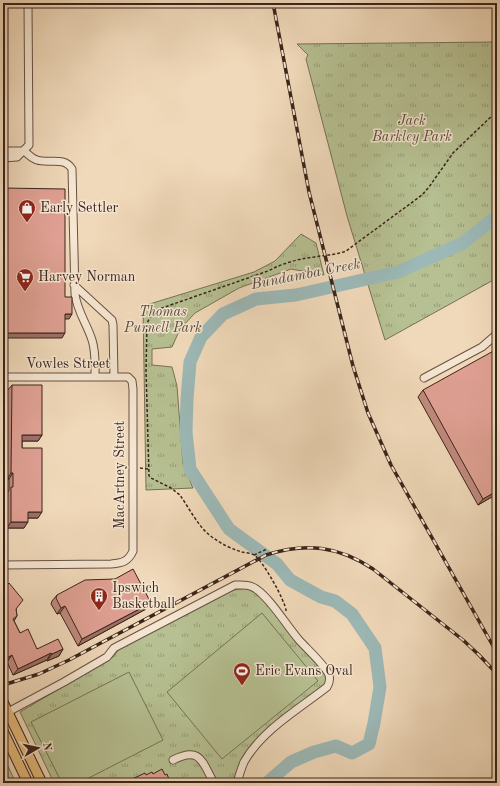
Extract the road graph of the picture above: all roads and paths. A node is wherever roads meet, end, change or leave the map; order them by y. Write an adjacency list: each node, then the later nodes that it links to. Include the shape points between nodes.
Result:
1 (28, 3): 4 (street, via 30,137 29,145)
2 (497, 111): 14 (path, via 453,153 422,195 346,251 280,265 162,308 152,314 147,323 149,476 175,490 211,537 223,545)
3 (3, 150): 4 (street)
4 (24, 151): 5 (street, via 17,157); 6 (street, via 33,159 65,162 70,164 72,169)
5 (3, 158)
6 (74, 285): 9 (street, via 76,304 93,342); 10 (street, via 112,320)
7 (497, 334): 11 (street, via 482,347)
8 (3, 377): 9 (street, Vowles Street)
9 (95, 377): 10 (street, Vowles Street)
10 (114, 377): 12 (street, Vowles Street, via 128,377)
11 (424, 378)
12 (132, 381): 15 (street, MacArtney Street, via 133,551 129,559 122,563)
13 (267, 549): 14 (path)
14 (254, 555): 16 (path, via 260,560 284,601 286,610)
15 (3, 565)
16 (283, 620): 18 (street, via 255,588 235,585 114,648 107,657); 24 (street, via 325,669 329,675 329,684 263,738 250,752)
17 (3, 702): 18 (main road)
18 (8, 712): 22 (main road)
19 (3, 731): 21 (main road)
20 (173, 760): 23 (street, via 183,755 195,755 200,758)
21 (28, 783)
22 (42, 783)
23 (214, 783)
24 (237, 783)

